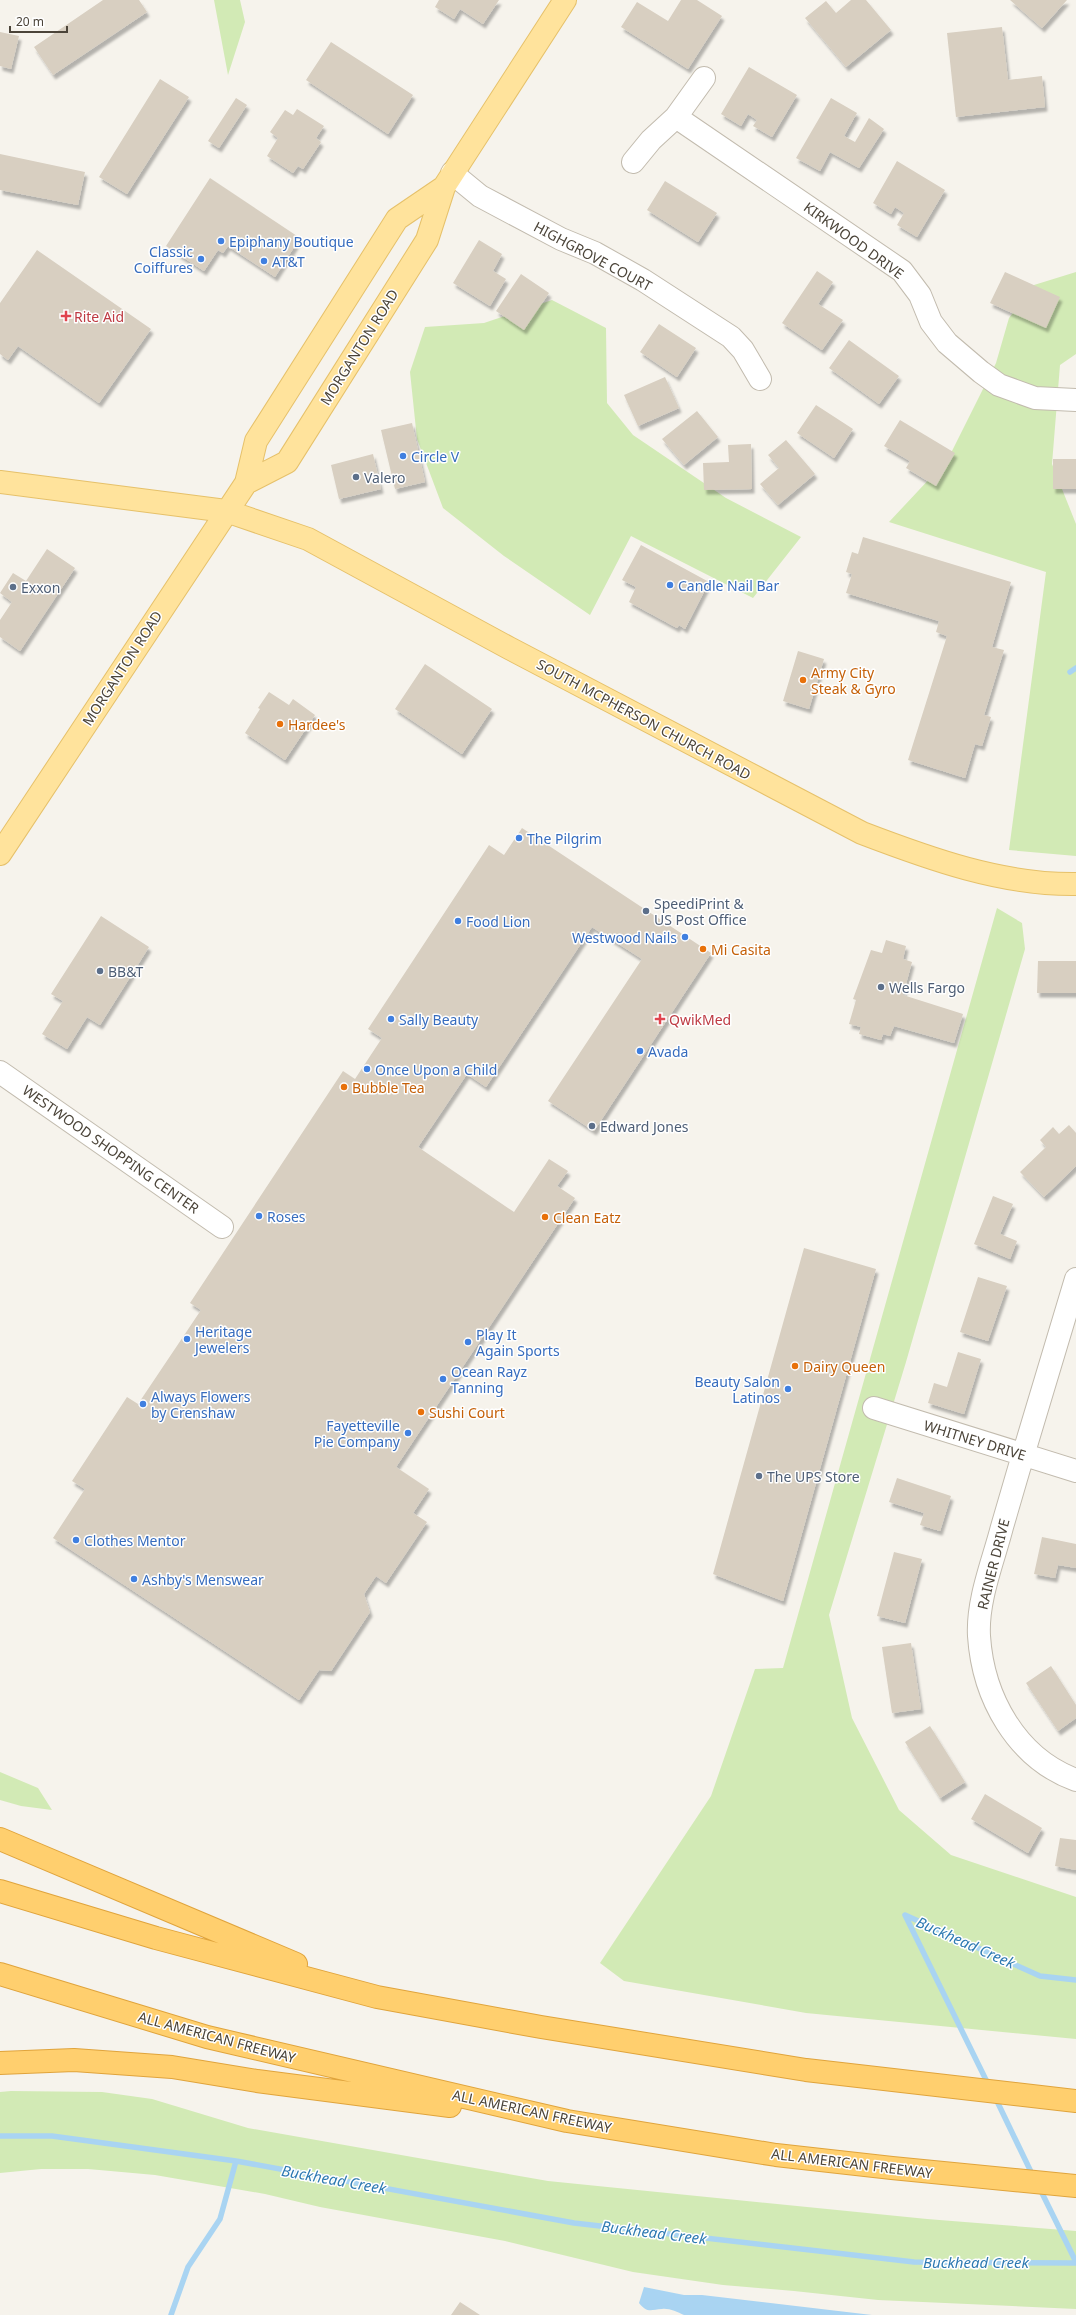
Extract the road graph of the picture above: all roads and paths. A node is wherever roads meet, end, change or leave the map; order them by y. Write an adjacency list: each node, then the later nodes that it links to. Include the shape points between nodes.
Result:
1 (565, 0): 5 (main road, MORGANTON ROAD)
2 (704, 78): 3 (street)
3 (676, 117): 4 (street, via 651,140); 7 (street, KIRKWOOD DRIVE, via 902,271 920,295 931,322 947,343 999,385 1035,398)
4 (633, 162)
5 (448, 180): 6 (street, HIGHGROVE COURT, via 630,272 732,337 754,366); 9 (main road, MORGANTON ROAD, via 397,219 256,441); 9 (main road, MORGANTON ROAD, via 427,240 287,462)
6 (760, 379)
7 (1076, 400)
8 (0, 482): 10 (main road, SOUTH MCPHERSON CHURCH ROAD)
9 (246, 483): 10 (main road, MORGANTON ROAD)
10 (226, 511): 11 (main road, MORGANTON ROAD); 12 (main road, SOUTH MCPHERSON CHURCH ROAD, via 308,539 509,648 862,833 910,852 960,867 1024,881)
11 (0, 854)
12 (1076, 884)
13 (0, 1072): 14 (street, WESTWOOD SHOPPING CENTER)
14 (222, 1226)
15 (1076, 1278): 17 (street, RAINER DRIVE)
16 (874, 1408): 17 (street, WHITNEY DRIVE)
17 (1023, 1454): 18 (street, WHITNEY DRIVE); 19 (street, RAINER DRIVE, via 981,1606 979,1635 982,1661 996,1704 1012,1732 1029,1751 1050,1767)
18 (1076, 1471)
19 (1076, 1780)
20 (0, 1839): 23 (highway)
21 (0, 1891): 23 (highway, via 156,1938)
22 (0, 1974): 26 (highway, ALL AMERICAN FREEWAY, via 207,2037)
23 (377, 1997): 25 (highway, via 541,2027 806,2070)
24 (0, 2063): 26 (highway, via 74,2060 172,2067 257,2081)
25 (1076, 2101)
26 (567, 2121): 27 (highway, ALL AMERICAN FREEWAY, via 776,2155)
27 (1076, 2186)

